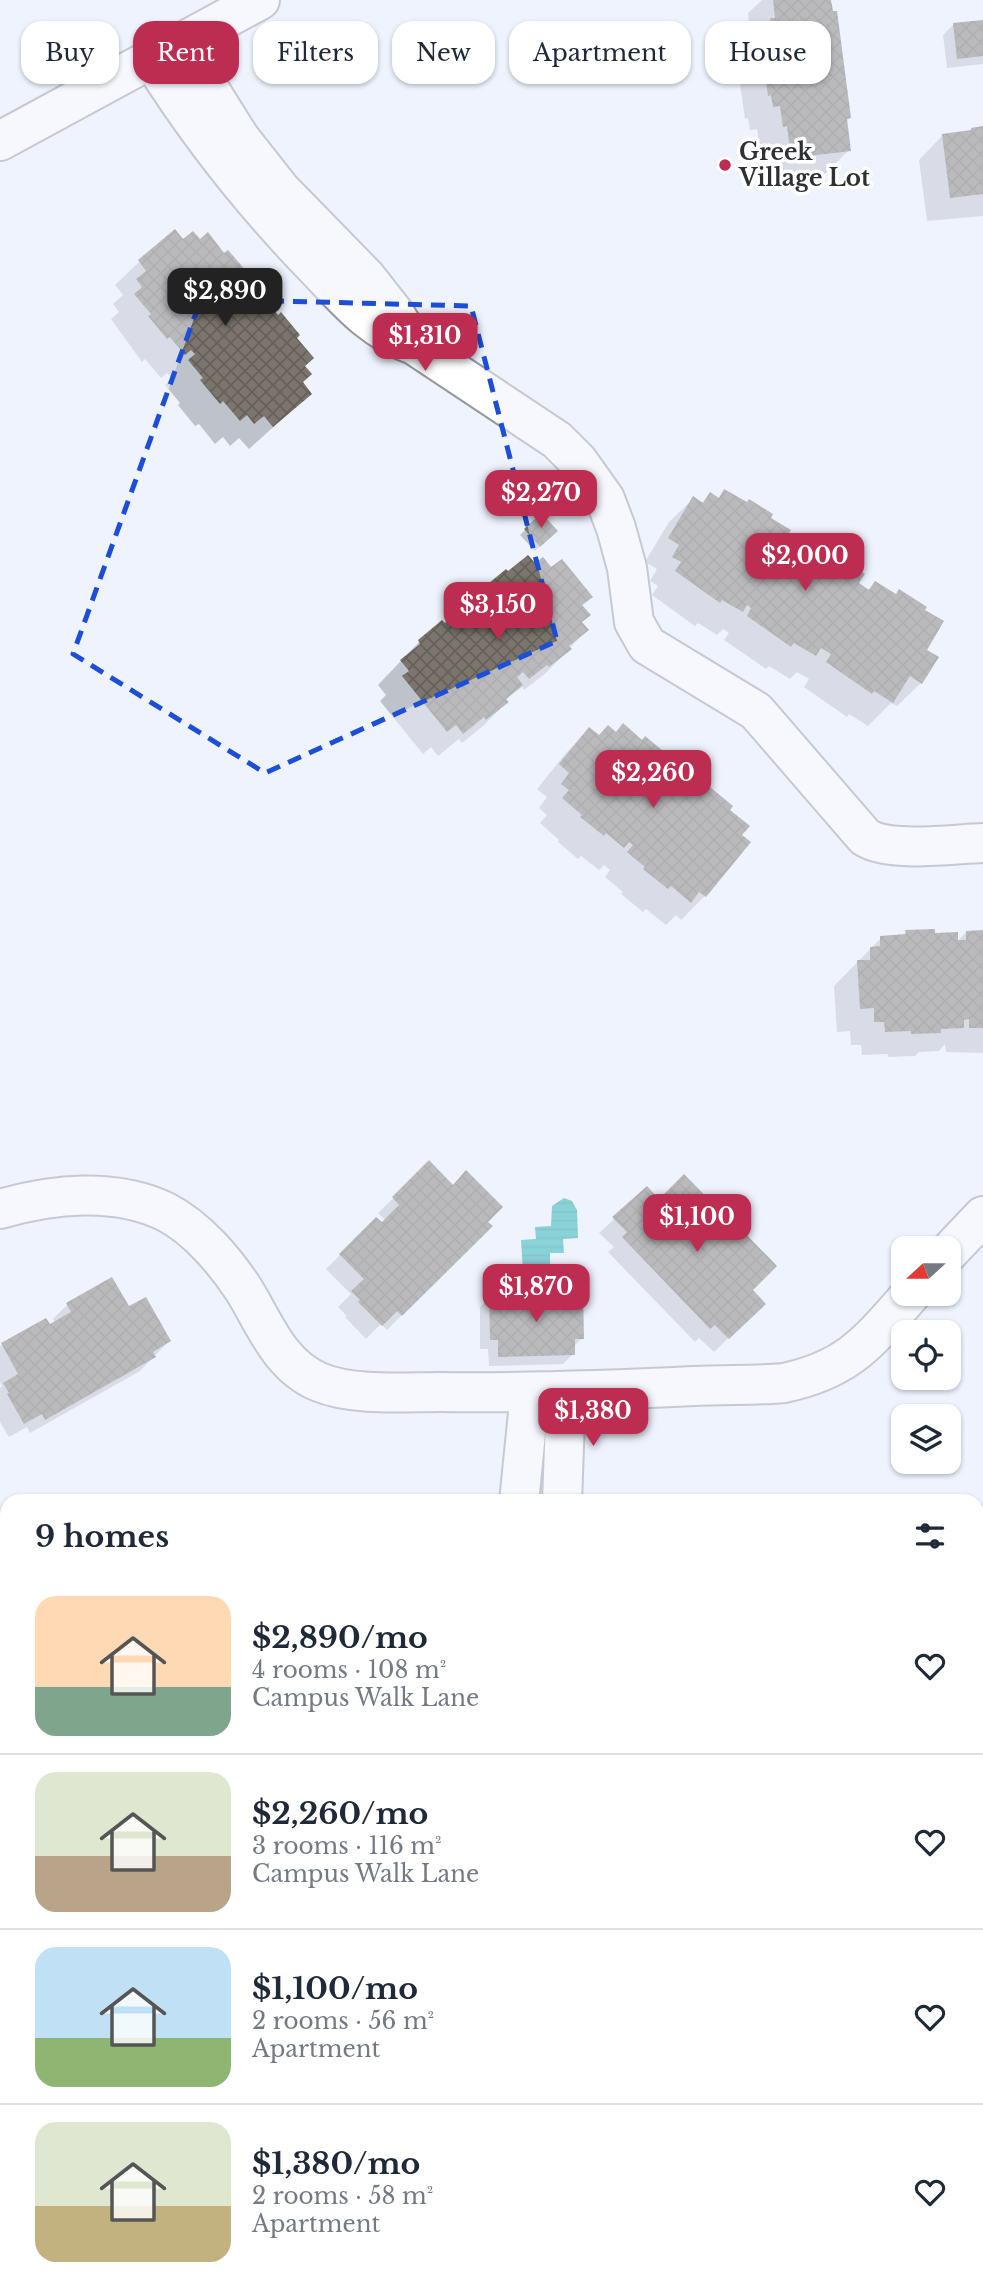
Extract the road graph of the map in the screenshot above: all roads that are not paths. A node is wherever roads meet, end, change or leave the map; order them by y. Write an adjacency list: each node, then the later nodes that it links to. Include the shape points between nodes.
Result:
1 (260, 0): 2 (street)
2 (222, 21)
3 (133, 70): 5 (street)
4 (174, 84): 6 (street, via 179,102 241,187 352,306 375,326 414,345 557,440 578,461 605,499 616,527 635,622 646,645 757,711 873,842 892,846)
5 (0, 141)
6 (983, 843)
7 (0, 1209): 11 (street, via 32,1200 92,1195 166,1213 217,1256 289,1362 319,1382 355,1390)
8 (983, 1216): 9 (street)
9 (961, 1240)
10 (900, 1306): 11 (street, via 856,1353 803,1379 770,1385)
11 (548, 1392): 12 (street); 13 (street)
12 (521, 1494)
13 (561, 1494)

